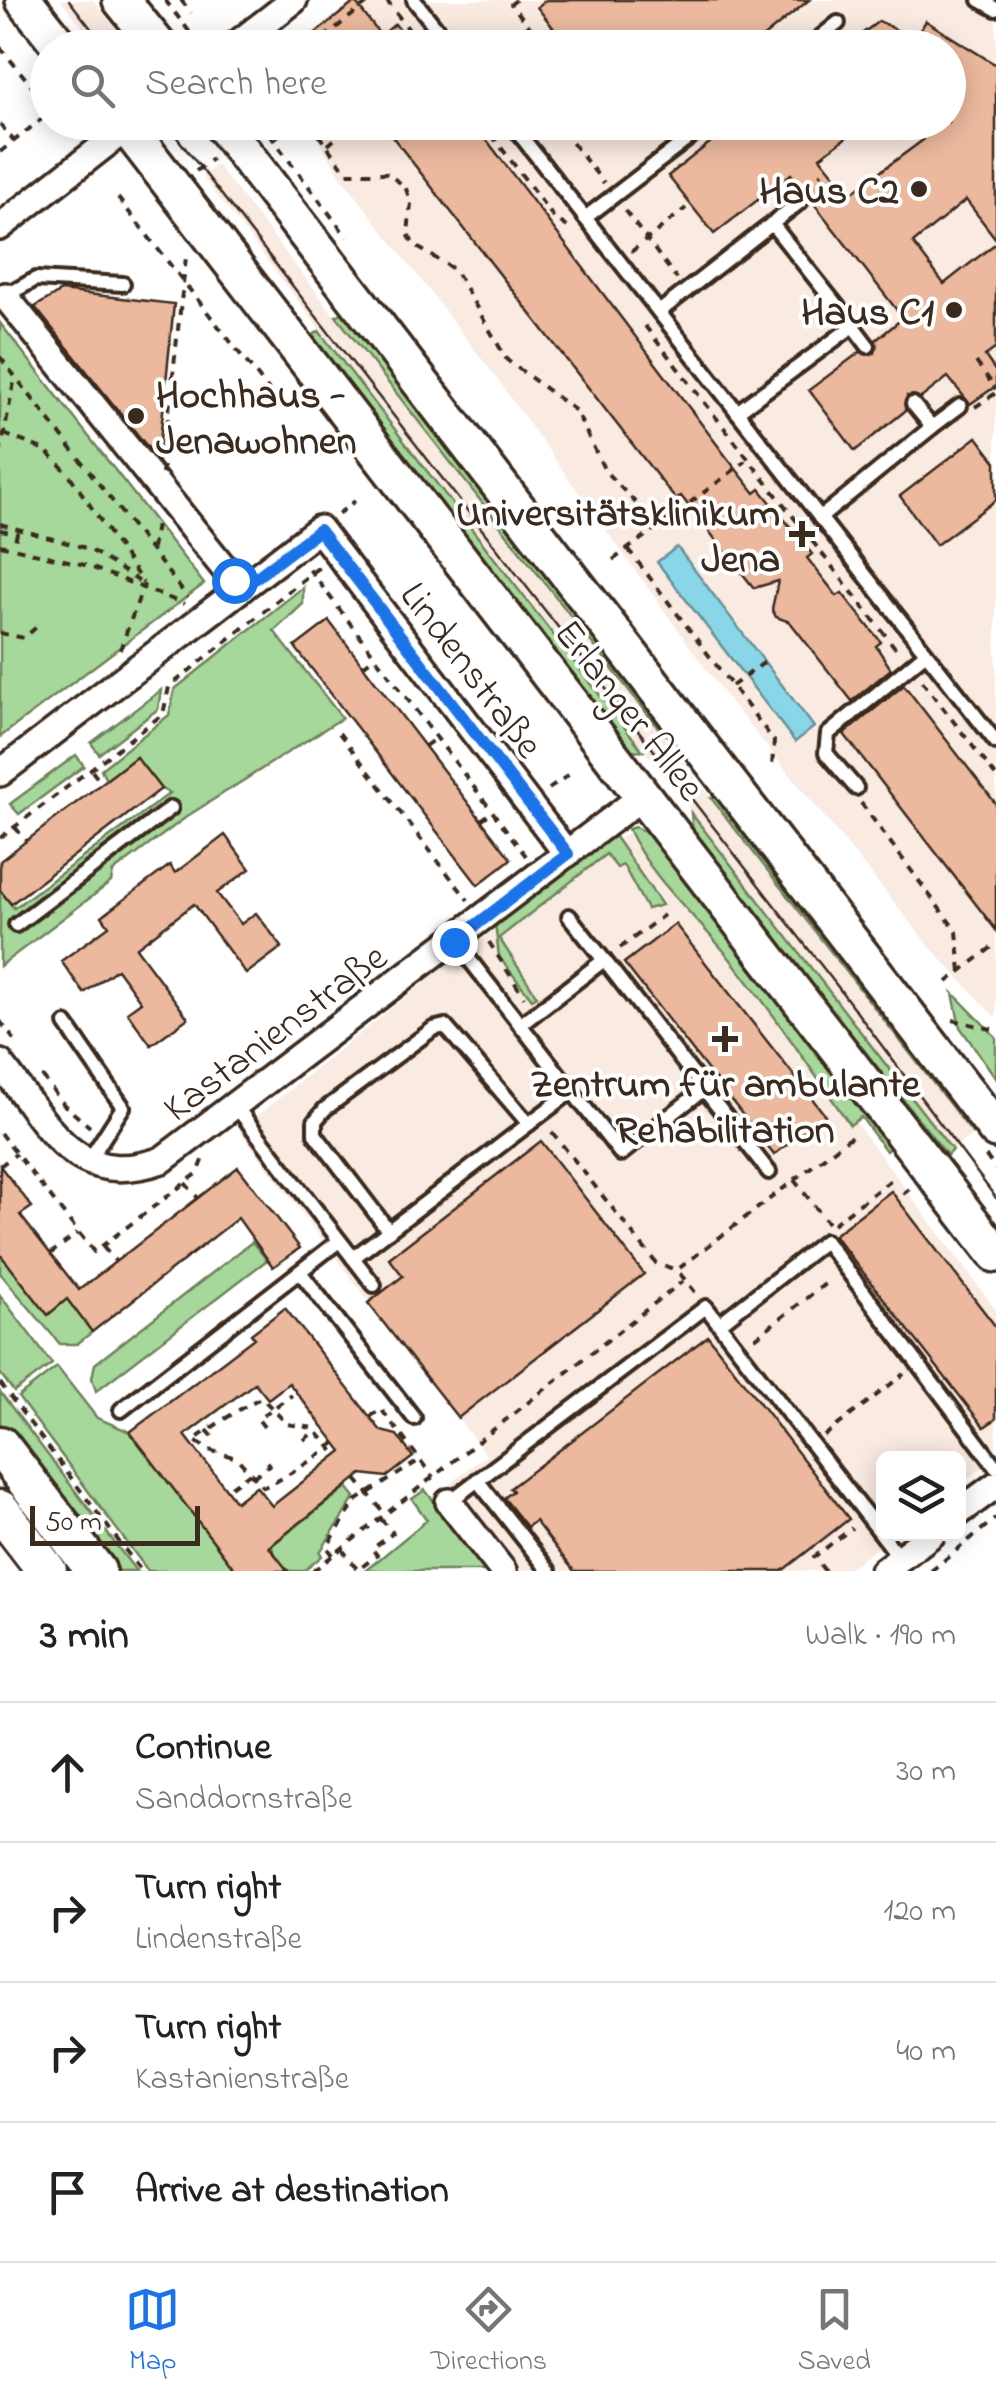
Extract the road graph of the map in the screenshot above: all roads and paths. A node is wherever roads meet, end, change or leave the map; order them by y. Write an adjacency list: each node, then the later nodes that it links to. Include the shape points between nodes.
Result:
1 (24, 0): 14 (main road)
2 (121, 0): 15 (main road)
3 (165, 0): 16 (path)
4 (181, 0): 12 (path)
5 (294, 0): 17 (street)
6 (371, 0): 18 (path)
7 (386, 0): 19 (path)
8 (414, 0): 20 (lane)
9 (516, 0): 21 (path, via 511,4)
10 (980, 0): 11 (lane)
11 (996, 9)
12 (191, 13)
13 (838, 24): 22 (lane)
14 (48, 30)
15 (145, 30)
16 (188, 30)
17 (255, 30)
18 (334, 30)
19 (409, 30)
20 (438, 30)
21 (532, 30)
22 (830, 30)
23 (0, 47): 24 (path)
24 (30, 84)
25 (0, 124): 37 (path)
26 (30, 128): 37 (path)
27 (108, 140): 46 (street)
28 (140, 140): 40 (main road, Erlanger Allee)
29 (226, 140): 40 (path)
30 (246, 140): 139 (main road, Erlanger Allee)
31 (274, 140): 47 (path)
32 (322, 140): 38 (path)
33 (334, 140): 38 (path)
34 (496, 140): 48 (path, via 554,218)
35 (524, 140): 44 (lane)
36 (687, 140): 44 (lane)
37 (14, 141): 39 (path)
38 (327, 146): 75 (path, via 347,173 386,174 405,186 414,245 454,270 507,360 576,411 605,471)
39 (0, 152)
40 (174, 188): 107 (main road, Erlanger Allee)
41 (118, 198): 65 (path)
42 (801, 201): 45 (lane)
43 (686, 208): 50 (path)
44 (585, 218): 50 (lane)
45 (772, 224): 53 (lane); 55 (lane)
46 (0, 227)
47 (345, 233)
48 (579, 236)
49 (186, 258): 72 (path, bridge)
50 (619, 262): 53 (lane)
51 (123, 284): 52 (lane, via 36,279)
52 (3, 293): 83 (street)
53 (658, 312): 66 (lane)
54 (635, 313): 60 (path)
55 (853, 326): 56 (lane); 66 (lane)
56 (868, 346)
57 (0, 357): 59 (path)
58 (976, 362): 61 (path)
59 (16, 377): 68 (path); 86 (path)
60 (690, 385): 62 (path); 71 (path)
61 (996, 390)
62 (681, 392)
63 (914, 404): 67 (lane)
64 (960, 406): 67 (lane)
65 (284, 410)
66 (737, 412): 69 (lane)
67 (932, 427): 73 (lane)
68 (4, 434): 70 (path); 82 (path, via 45,450 68,473)
69 (764, 447): 71 (path); 73 (lane)
70 (0, 454)
71 (748, 459): 75 (path); 84 (path)
72 (162, 474)
73 (820, 518): 89 (lane)
74 (0, 527): 77 (path, via 17,533); 82 (path, via 89,549)
75 (659, 527): 78 (path)
76 (0, 544): 77 (path)
77 (14, 547): 82 (path)
78 (628, 549): 80 (path); 94 (path)
79 (337, 553): 81 (path); 83 (street, Lindenstraße, via 319,530); 108 (street, Lindenstraße)
80 (614, 560)
81 (312, 573): 90 (path); 101 (path, via 168,686 163,714)
82 (144, 584): 86 (path); 95 (path)
83 (241, 589): 86 (street)
84 (852, 593): 85 (path); 93 (path)
85 (846, 598)
86 (200, 614): 95 (street)
87 (41, 622): 88 (path, via 24,638)
88 (0, 634)
89 (926, 653): 93 (lane); 98 (lane)
90 (375, 657): 92 (path); 97 (path)
91 (769, 658): 94 (path)
92 (363, 666)
93 (910, 666): 104 (path); 106 (lane, via 828,734 826,753)
94 (732, 686): 100 (path, via 774,741)
95 (104, 694): 103 (street)
96 (339, 733): 117 (path)
97 (436, 738): 99 (path); 110 (path)
98 (996, 742)
99 (425, 746)
100 (772, 766)
101 (90, 770): 105 (path); 112 (path)
102 (571, 772): 108 (path)
103 (0, 773)
104 (996, 776)
105 (102, 783)
106 (855, 791): 125 (path, via 956,932)
107 (644, 795): 115 (street, Kastanienstraße); 160 (main road, Erlanger Allee)
108 (529, 804): 115 (street, Lindenstraße)
109 (172, 808): 120 (lane)
110 (492, 812): 111 (path); 116 (path)
111 (482, 820)
112 (15, 827): 113 (path); 114 (path)
113 (0, 838)
114 (26, 841)
115 (568, 854): 122 (street, Kastanienstraße)
116 (528, 858)
117 (471, 904)
118 (664, 915): 124 (path)
119 (569, 916): 124 (lane)
120 (16, 925)
121 (487, 930): 127 (path, via 490,950)
122 (454, 942): 131 (lane); 137 (street, Kastanienstraße)
123 (996, 944): 125 (path)
124 (604, 960): 127 (lane); 135 (lane)
125 (961, 972): 126 (path)
126 (947, 982)
127 (536, 1012): 131 (lane)
128 (954, 1020): 132 (path)
129 (0, 1021): 133 (path)
130 (66, 1024): 142 (lane, via 123,1107)
131 (520, 1025): 136 (lane)
132 (996, 1030)
133 (11, 1056): 146 (street, via 70,1152)
134 (32, 1063): 142 (path, via 64,1105)
135 (704, 1089): 136 (lane, via 621,1154); 148 (lane)
136 (572, 1092): 138 (lane)
137 (237, 1108): 146 (street, Kastanienstraße, via 162,1160 140,1168); 156 (lane)
138 (529, 1124): 154 (lane); 154 (lane, via 445,1026 432,1028 325,1108 315,1134)
139 (996, 1130)
140 (552, 1132): 163 (path, via 656,1263)
141 (0, 1133): 144 (path)
142 (105, 1135): 146 (lane)
143 (853, 1135): 149 (path)
144 (17, 1154): 147 (path); 155 (path)
145 (204, 1156): 151 (path)
146 (87, 1164)
147 (0, 1166)
148 (770, 1172)
149 (794, 1180): 153 (path); 163 (path)
150 (891, 1180): 153 (path)
151 (185, 1183): 152 (path); 158 (path)
152 (198, 1198)
153 (831, 1226): 157 (path)
154 (389, 1231): 161 (lane)
155 (78, 1233): 158 (path, via 94,1252); 159 (path)
156 (340, 1241): 161 (lane); 164 (lane)
157 (825, 1242): 169 (lane); 190 (lane)
158 (102, 1246): 162 (path)
159 (50, 1254)
160 (996, 1254)
161 (353, 1258): 167 (lane)
162 (116, 1262)
163 (677, 1270): 166 (path)
164 (300, 1272): 175 (lane); 177 (lane)
165 (839, 1273): 170 (path)
166 (684, 1279): 168 (path); 192 (path)
167 (374, 1286)
168 (706, 1307): 169 (lane); 194 (lane)
169 (719, 1324): 170 (lane)
170 (739, 1350): 184 (lane)
171 (912, 1368): 184 (path)
172 (0, 1383): 212 (path)
173 (292, 1395): 174 (path)
174 (275, 1408): 178 (path, via 258,1419); 179 (path, via 262,1398 250,1400 232,1419); 180 (path, via 287,1424)
175 (121, 1410)
176 (370, 1417): 189 (path, via 381,1409)
177 (414, 1418)
178 (264, 1427)
179 (207, 1430): 181 (path); 191 (path, via 194,1440 198,1445 229,1454)
180 (315, 1431): 182 (path); 186 (path)
181 (214, 1438)
182 (304, 1440)
183 (335, 1443): 186 (path)
184 (812, 1445): 203 (lane)
185 (0, 1446): 211 (main road)
186 (329, 1448): 187 (path); 191 (path, via 270,1486)
187 (337, 1455)
188 (264, 1457): 191 (path, via 269,1464)
189 (420, 1460): 192 (path); 197 (path)
190 (996, 1467)
191 (251, 1475): 196 (path)
192 (432, 1476): 201 (path)
193 (356, 1479): 197 (path)
194 (478, 1480): 198 (lane); 215 (lane)
195 (996, 1485): 199 (street)
196 (231, 1487)
197 (368, 1492): 201 (path); 206 (path, via 327,1547)
198 (449, 1502): 214 (street)
199 (966, 1507)
200 (0, 1510): 210 (main road)
201 (383, 1516): 205 (path); 205 (path, via 392,1533 372,1549 377,1556 369,1564 358,1570)
202 (996, 1518): 207 (path)
203 (863, 1519): 208 (lane); 216 (path, via 814,1557)
204 (922, 1541): 208 (street)
205 (341, 1548): 206 (path)
206 (333, 1555): 213 (path)
207 (941, 1563): 209 (path); 217 (path)
208 (891, 1564)
209 (930, 1570)
210 (47, 1571)
211 (96, 1571)
212 (141, 1571)
213 (313, 1571)
214 (502, 1571)
215 (550, 1571)
216 (826, 1571)
217 (946, 1571)

